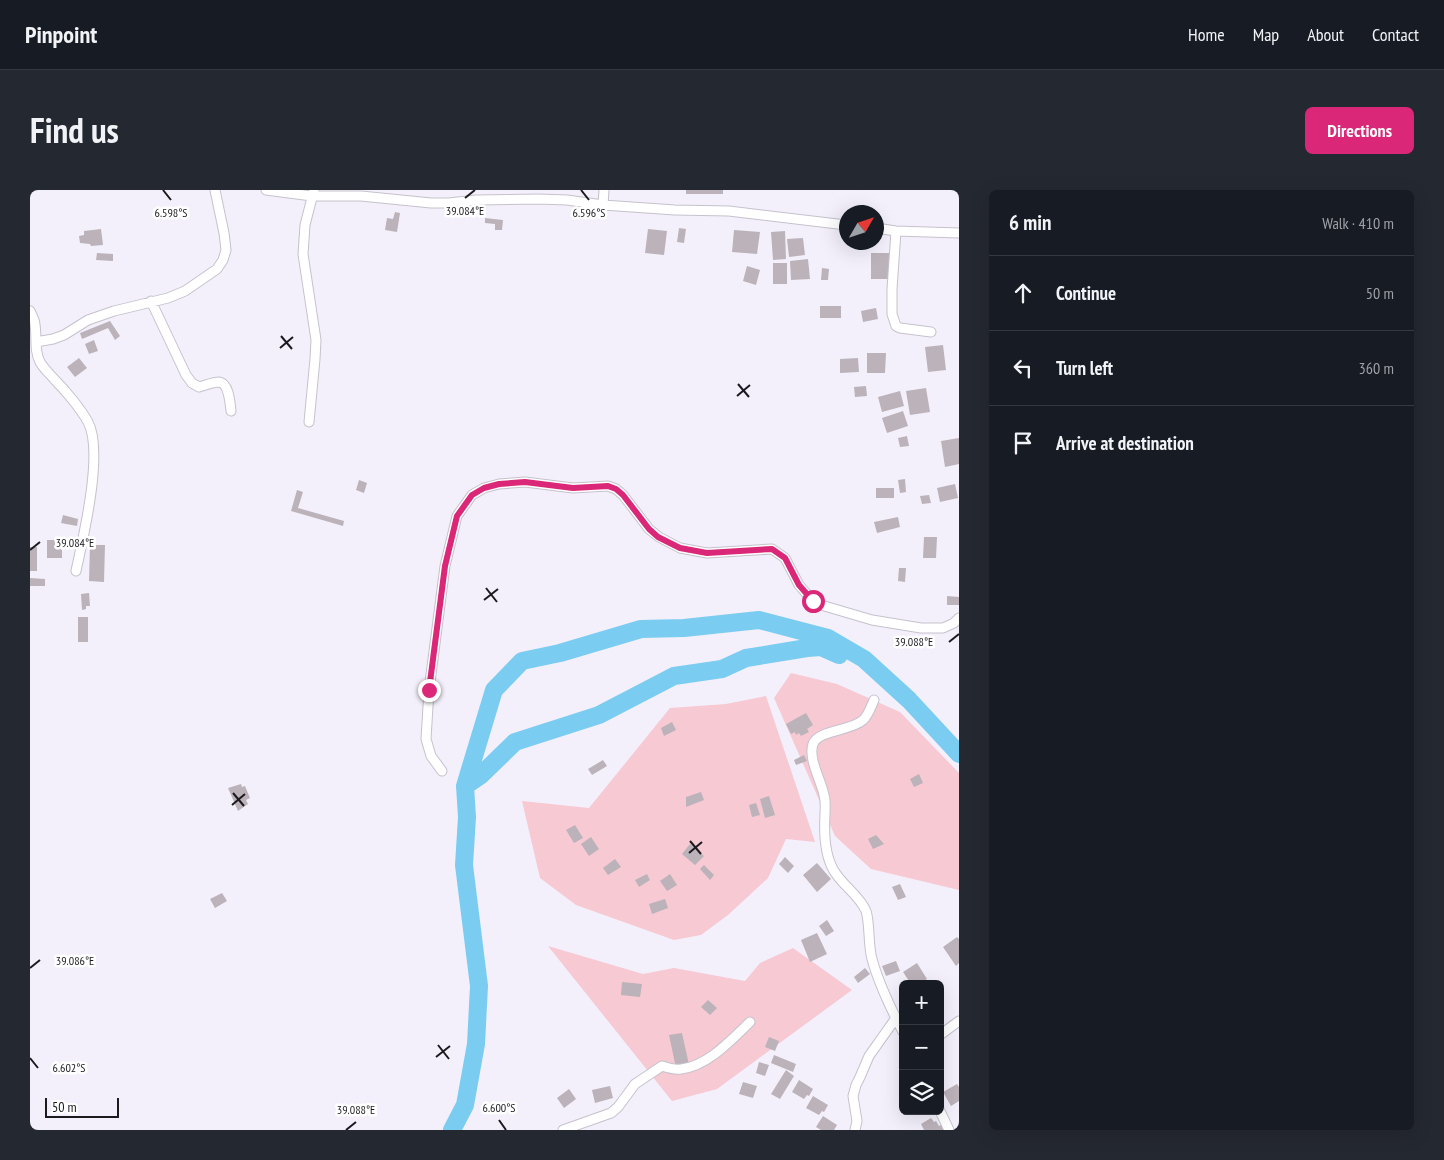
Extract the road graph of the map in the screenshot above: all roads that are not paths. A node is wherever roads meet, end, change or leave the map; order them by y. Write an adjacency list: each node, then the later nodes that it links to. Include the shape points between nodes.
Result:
1 (215, 190): 10 (street, via 226,250 223,260 217,270 185,291)
2 (266, 190): 4 (street)
3 (604, 190): 5 (street)
4 (312, 193): 5 (street, via 440,203 538,199); 15 (street, via 303,254 316,340)
5 (603, 205): 6 (street, via 729,211)
6 (839, 224)
7 (884, 229): 8 (street)
8 (896, 231): 9 (street); 12 (street, via 892,289 892,314 896,326)
9 (959, 233)
10 (151, 302): 13 (street, via 88,320 53,340); 14 (street, via 186,375 199,387 221,383)
11 (30, 311): 13 (street, via 35,323)
12 (931, 332)
13 (36, 342): 16 (street, via 40,363 88,422 92,435 88,516)
14 (231, 410)
15 (309, 422)
16 (76, 572)
17 (959, 618): 19 (street, via 943,628 921,628 872,620 821,605 799,585 785,558 772,549 707,553 680,548 658,537 623,495 608,486 573,488 525,482 484,488 472,495 457,516 445,566 426,739 431,756)
18 (874, 700): 20 (street, via 865,719 856,726 817,738 812,754 825,796 824,830 829,862 866,911 872,959)
19 (442, 771)
20 (896, 1018): 23 (street); 27 (street, via 869,1056 856,1085 853,1096 857,1121)
21 (959, 1021): 24 (street)
22 (750, 1022): 26 (street, via 708,1058 680,1070 662,1066 635,1084 611,1113)
23 (900, 1025)
24 (944, 1033)
25 (942, 1115): 28 (street)
26 (563, 1130)
27 (855, 1130)
28 (950, 1130)

